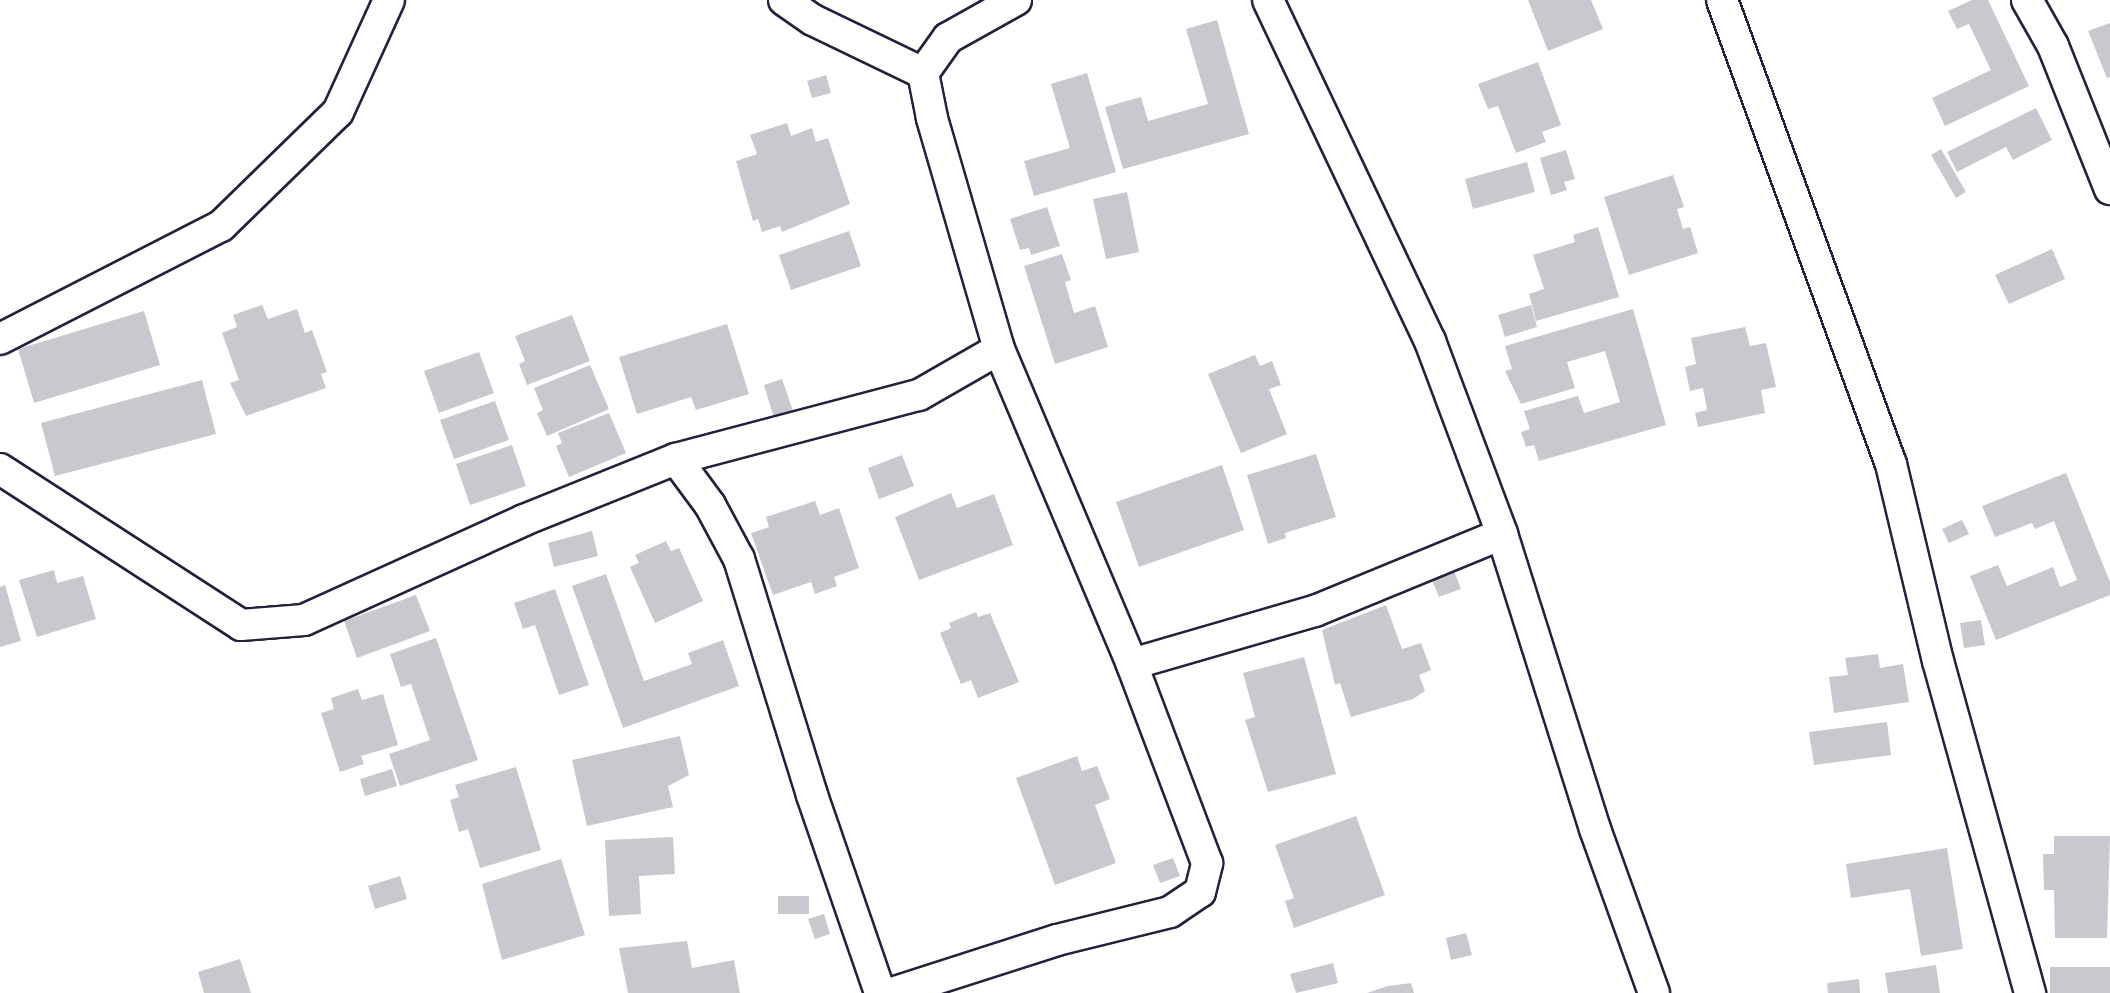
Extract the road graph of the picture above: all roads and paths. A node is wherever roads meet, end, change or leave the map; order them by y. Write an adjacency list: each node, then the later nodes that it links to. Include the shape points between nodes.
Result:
1 (389, 0): 9 (street, via 338,113 221,226)
2 (784, 0): 7 (street, via 813,20)
3 (1016, 0): 7 (street, via 948,38)
4 (1268, 0): 13 (street, via 1430,341)
5 (1722, 0): 18 (street, via 1891,464 1938,661)
6 (2027, 0): 8 (street, via 2053,46)
7 (923, 73): 10 (street)
8 (2110, 189)
9 (0, 339)
10 (999, 349): 11 (street, via 919,395); 14 (street)
11 (676, 459): 12 (street, via 524,520 304,620 241,625); 15 (street, via 710,505 740,559 812,795)
12 (0, 469)
13 (1502, 534): 14 (street, via 1315,611); 17 (street, via 1595,829)
14 (1132, 664): 16 (street, via 1199,832 1207,863 1200,891 1170,912 1057,940)
15 (880, 993)
16 (892, 993)
17 (1654, 993)
18 (2031, 993)

